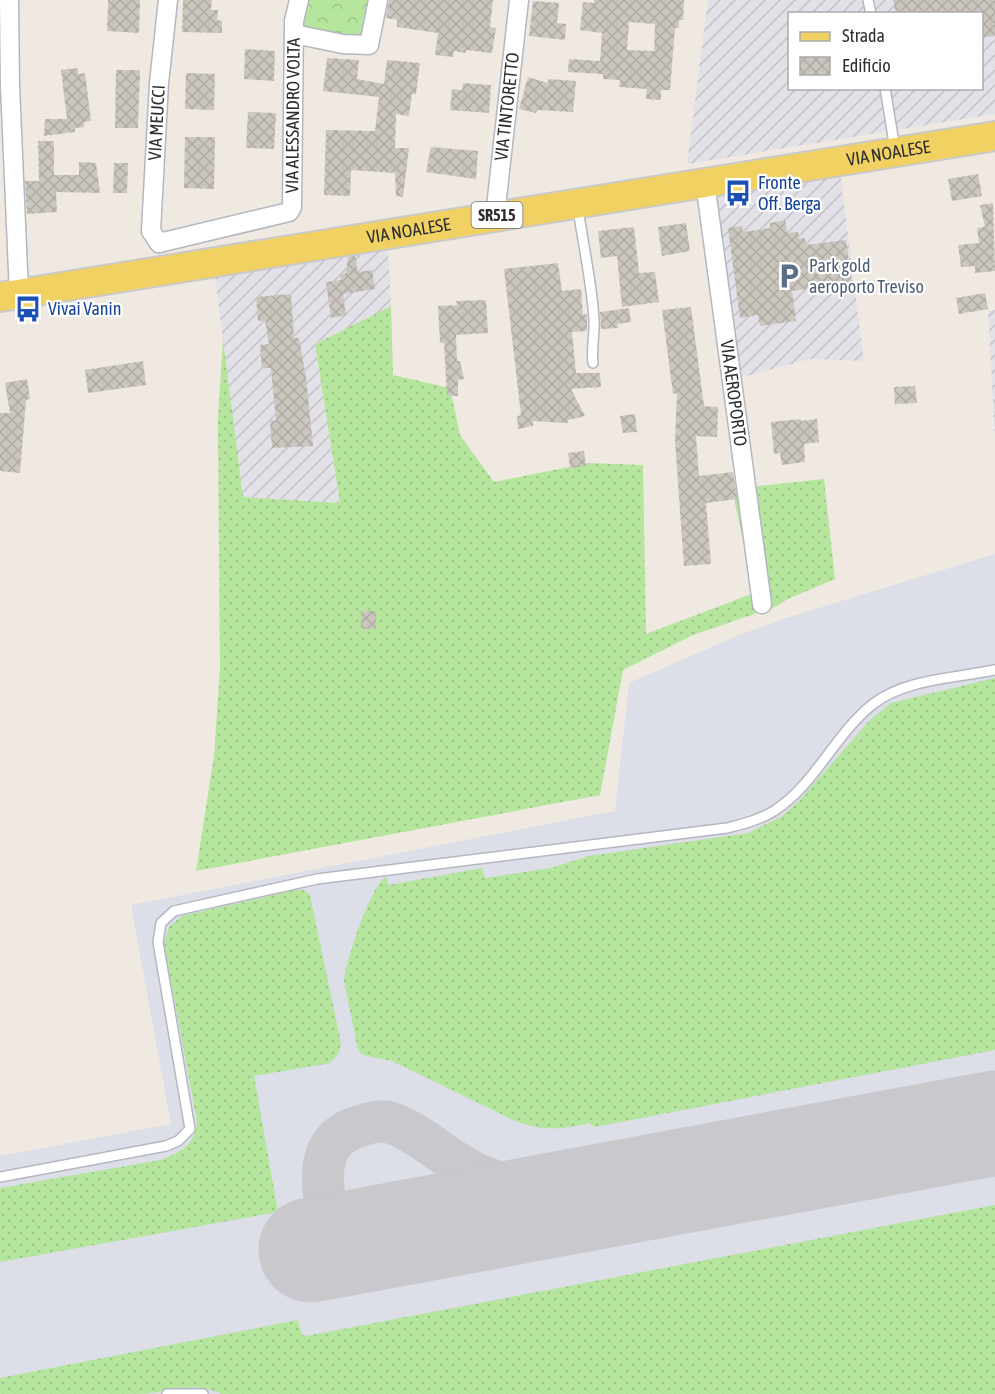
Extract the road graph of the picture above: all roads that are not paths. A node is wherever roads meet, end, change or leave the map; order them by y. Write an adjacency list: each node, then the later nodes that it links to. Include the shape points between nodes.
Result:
1 (9, 0): 15 (street)
2 (168, 0): 13 (street, VIA MEUCCI, via 151,231)
3 (299, 0): 6 (street, VIA ALESSANDRO VOLTA)
4 (378, 0): 6 (street, via 369,45)
5 (519, 0): 12 (street, VIA TINTORETTO)
6 (294, 34): 13 (street, VIA ALESSANDRO VOLTA, via 289,212)
7 (885, 90): 9 (lane)
8 (995, 136): 9 (main road, VIA NOALESE / SR515)
9 (896, 151): 10 (main road, VIA NOALESE / SR515)
10 (705, 182): 11 (main road, VIA NOALESE / SR515); 17 (street, VIA AEROPORTO)
11 (577, 202): 12 (main road, VIA NOALESE / SR515); 16 (lane, via 593,306)
12 (495, 216): 14 (main road, VIA NOALESE / SR515)
13 (159, 243): 14 (street)
14 (159, 272): 15 (main road, VIA NOALESE / SR515)
15 (10, 296)
16 (593, 363)
17 (762, 604)
18 (995, 670): 19 (lane, via 906,688 873,704 792,796 754,821 727,828 316,879 174,911 161,923 158,942 190,1129 166,1146)
19 (0, 1177)
20 (167, 1394): 21 (lane)
21 (203, 1394)

